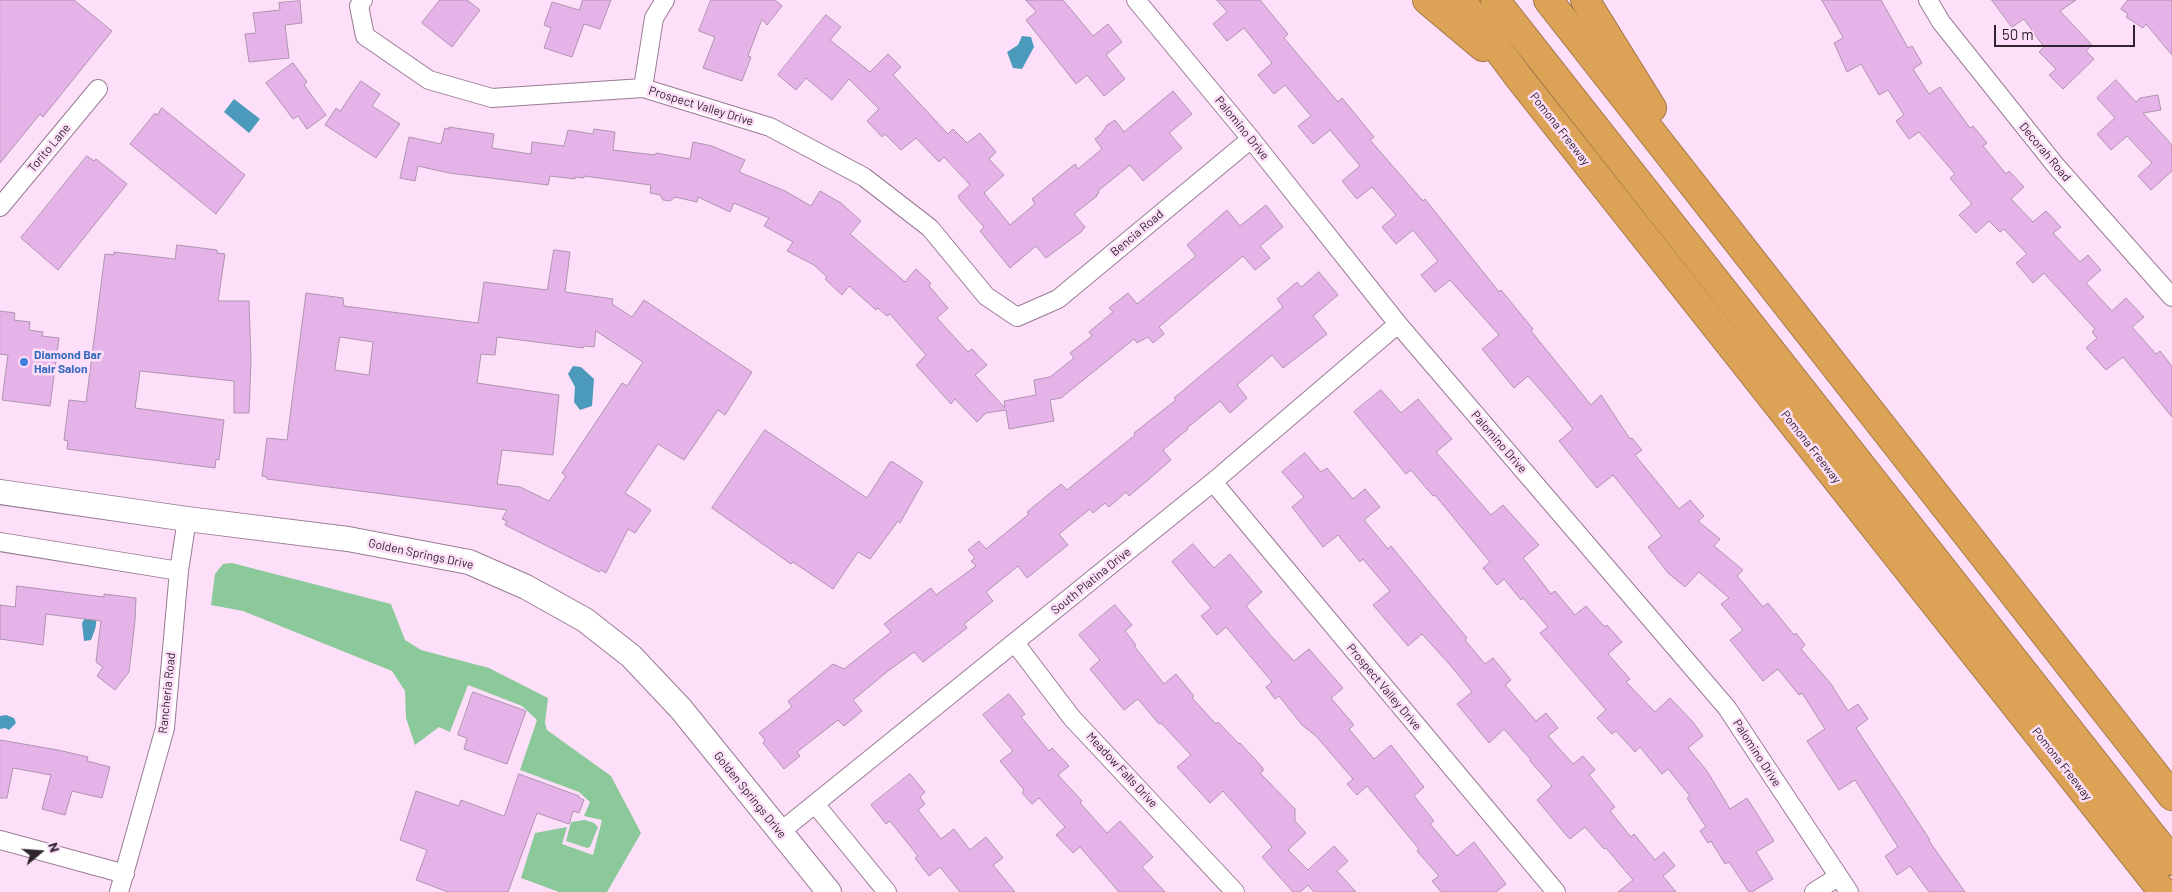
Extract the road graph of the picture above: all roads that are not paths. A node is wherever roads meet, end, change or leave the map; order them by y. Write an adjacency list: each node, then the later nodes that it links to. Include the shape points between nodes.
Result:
1 (665, 0): 12 (street, via 654,18)
2 (1136, 0): 14 (street, Palomino Drive)
3 (1426, 0): 11 (highway)
4 (1461, 0): 11 (highway, Pomona Freeway)
5 (1496, 0): 31 (highway)
6 (1514, 0): 30 (highway)
7 (1548, 0): 16 (highway)
8 (1586, 0): 16 (highway)
9 (1928, 0): 17 (street, Decorah Road, via 1941,22 2056,166)
10 (361, 3): 12 (street, Prospect Valley Drive, via 364,36 438,83 492,98)
11 (1520, 78): 41 (highway, Pomona Freeway)
12 (643, 88): 18 (street, Prospect Valley Drive, via 770,127 864,177 930,228 986,296)
13 (98, 89): 15 (street, Torito Lane)
14 (1251, 138): 18 (street, Bencia Road, via 1058,299); 19 (street, Palomino Drive)
15 (0, 207)
16 (1722, 222): 26 (highway)
17 (2172, 297)
18 (1017, 317)
19 (1398, 324): 20 (street, South Platina Drive); 33 (street, Palomino Drive, via 1727,708)
20 (1213, 482): 25 (street, South Platina Drive); 38 (street, Prospect Valley Drive)
21 (0, 492): 22 (main road, Golden Springs Drive)
22 (187, 519): 24 (street, Rancheria Road); 28 (main road, Golden Springs Drive, via 348,539 469,562 526,587 584,620 630,656 681,709)
23 (0, 542): 24 (street)
24 (179, 571): 32 (street, Rancheria Road, via 165,728)
25 (1015, 643): 27 (street, South Platina Drive); 37 (street, Meadow Falls Drive, via 1072,718)
26 (2172, 796)
27 (815, 804): 28 (street, South Platina Drive); 36 (street)
28 (780, 832): 35 (main road, Golden Springs Drive)
29 (0, 840): 32 (street)
30 (2172, 843)
31 (2172, 861)
32 (125, 874): 34 (street, Rancheria Road)
33 (1838, 876): 39 (street); 40 (street, Palomino Drive)
34 (119, 892)
35 (829, 892)
36 (887, 892)
37 (1235, 892)
38 (1556, 892)
39 (1814, 892)
40 (1849, 892)
41 (2163, 892)

